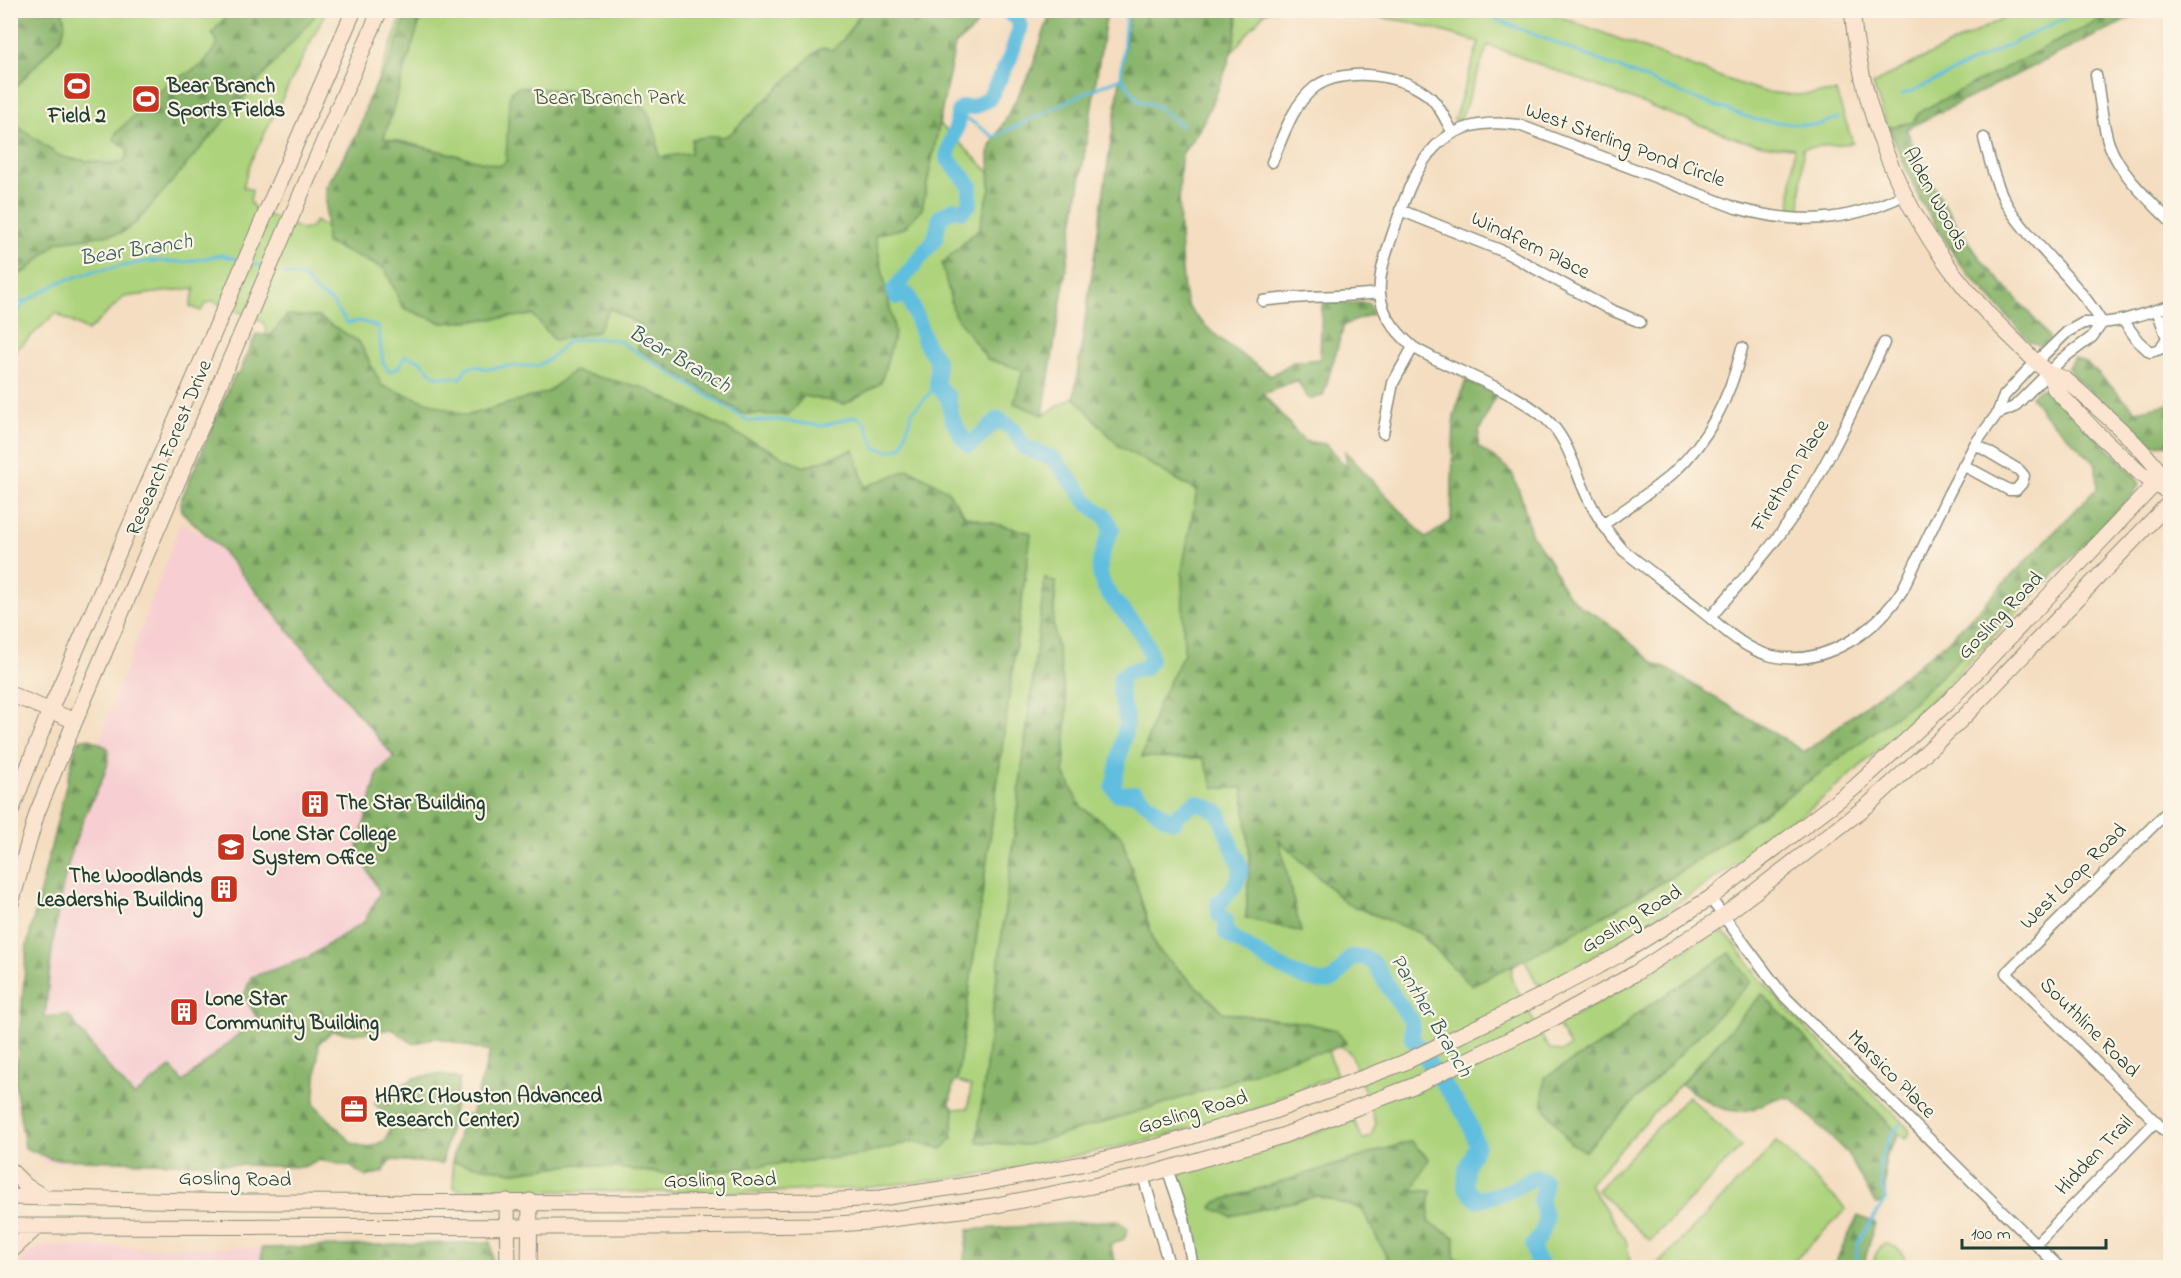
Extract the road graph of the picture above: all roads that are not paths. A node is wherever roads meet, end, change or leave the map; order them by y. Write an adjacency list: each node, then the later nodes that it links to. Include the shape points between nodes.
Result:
1 (354, 10): 33 (main road, Research Forest Drive)
2 (380, 10): 34 (main road, Research Forest Drive)
3 (1852, 10): 8 (main road, Alden Woods, via 1867,95)
4 (2096, 75): 10 (street, via 2108,142 2115,156)
5 (1453, 133): 7 (street, via 1439,108 1418,88 1365,74 1338,76 1320,84 1304,98); 8 (street, West Sterling Pond Circle, via 1488,122 1519,125 1764,216 1847,216); 9 (street, West Sterling Pond Circle, via 1419,165)
6 (1984, 138): 17 (street, via 2007,205 2091,304)
7 (1272, 162)
8 (1904, 195): 21 (main road, Alden Woods, via 1952,273 1996,323)
9 (1400, 210): 11 (street, West Sterling Pond Circle, via 1382,266); 16 (street, Windfern Place, via 1505,252)
10 (2170, 221)
11 (1379, 293): 12 (street); 19 (street, West Sterling Pond Circle, via 1390,321)
12 (1263, 301)
13 (2170, 306): 14 (street, West Sterling Pond Circle)
14 (2157, 310): 15 (street, West Sterling Pond Circle); 15 (street, via 2167,338 2160,349 2150,352)
15 (2122, 320): 17 (street, West Sterling Pond Circle)
16 (1640, 322)
17 (2102, 323): 21 (street, West Sterling Pond Circle, via 2083,323 2067,332); 22 (street)
18 (1884, 343): 31 (street, Firethorn Place, via 1828,460 1800,507)
19 (1413, 347): 24 (street, via 1393,382); 30 (street, West Sterling Pond Circle, via 1542,415 1567,447)
20 (1742, 348): 30 (street, via 1727,396 1699,443 1659,485)
21 (2037, 361): 22 (main road, Alden Woods); 23 (street, West Sterling Pond Circle, via 2004,396)
22 (2049, 373): 23 (street, via 2014,407); 27 (main road, Alden Woods, via 2064,379 2109,418)
23 (1997, 414): 25 (street, West Sterling Pond Circle)
24 (1383, 433)
25 (1975, 444): 26 (street, West Sterling Pond Circle); 26 (street, via 2019,470 2024,476 2022,483 2016,490 2009,490)
26 (1963, 465): 31 (street, West Sterling Pond Circle, via 1904,589 1880,619 1852,639 1812,656 1771,656 1738,639)
27 (2165, 479): 28 (main road, Alden Woods); 37 (main road, Gosling Road, via 1916,732 1854,788)
28 (2170, 493)
29 (2170, 502): 39 (main road, Gosling Road, via 1931,748 1868,805)
30 (1603, 525): 31 (street, West Sterling Pond Circle, via 1623,550)
31 (1711, 617)
32 (10, 694): 33 (main road)
33 (50, 710): 34 (main road); 36 (main road, Research Forest Drive)
34 (75, 721): 38 (main road, Research Forest Drive, via 38,813)
35 (2170, 809): 40 (street, West Loop Road)
36 (10, 814)
37 (1710, 898): 39 (street, Marsico Place); 49 (main road, Gosling Road, via 1621,954 1433,1050 1342,1087 1160,1146 1000,1180 892,1196 819,1201)
38 (10, 907)
39 (1723, 916): 43 (main road, Gosling Road, via 1634,974 1453,1068 1282,1136); 54 (street, Marsico Place, via 1782,994)
40 (2006, 973): 41 (street, Southline Road)
41 (2156, 1121): 42 (street, Southline Road); 54 (street, Hidden Trail)
42 (2170, 1136)
43 (1167, 1168): 45 (main road, Gosling Road); 59 (street, via 1184,1218)
44 (10, 1170): 47 (main road)
45 (1143, 1176): 51 (main road, Gosling Road, via 992,1206 875,1222 670,1227); 58 (street)
46 (10, 1197): 47 (main road, Gosling Road)
47 (46, 1198): 48 (main road, Gosling Road)
48 (507, 1201): 49 (main road, Gosling Road); 50 (main road)
49 (530, 1201): 51 (main road)
50 (507, 1225): 51 (main road, Gosling Road); 53 (main road, Gosling Road); 56 (main road)
51 (530, 1225): 57 (main road)
52 (10, 1226): 53 (main road, Gosling Road)
53 (38, 1226): 55 (main road)
54 (2036, 1244): 60 (street, Marsico Place)
55 (10, 1252)
56 (508, 1268)
57 (529, 1268)
58 (1170, 1268)
59 (1193, 1268)
60 (2060, 1268)

